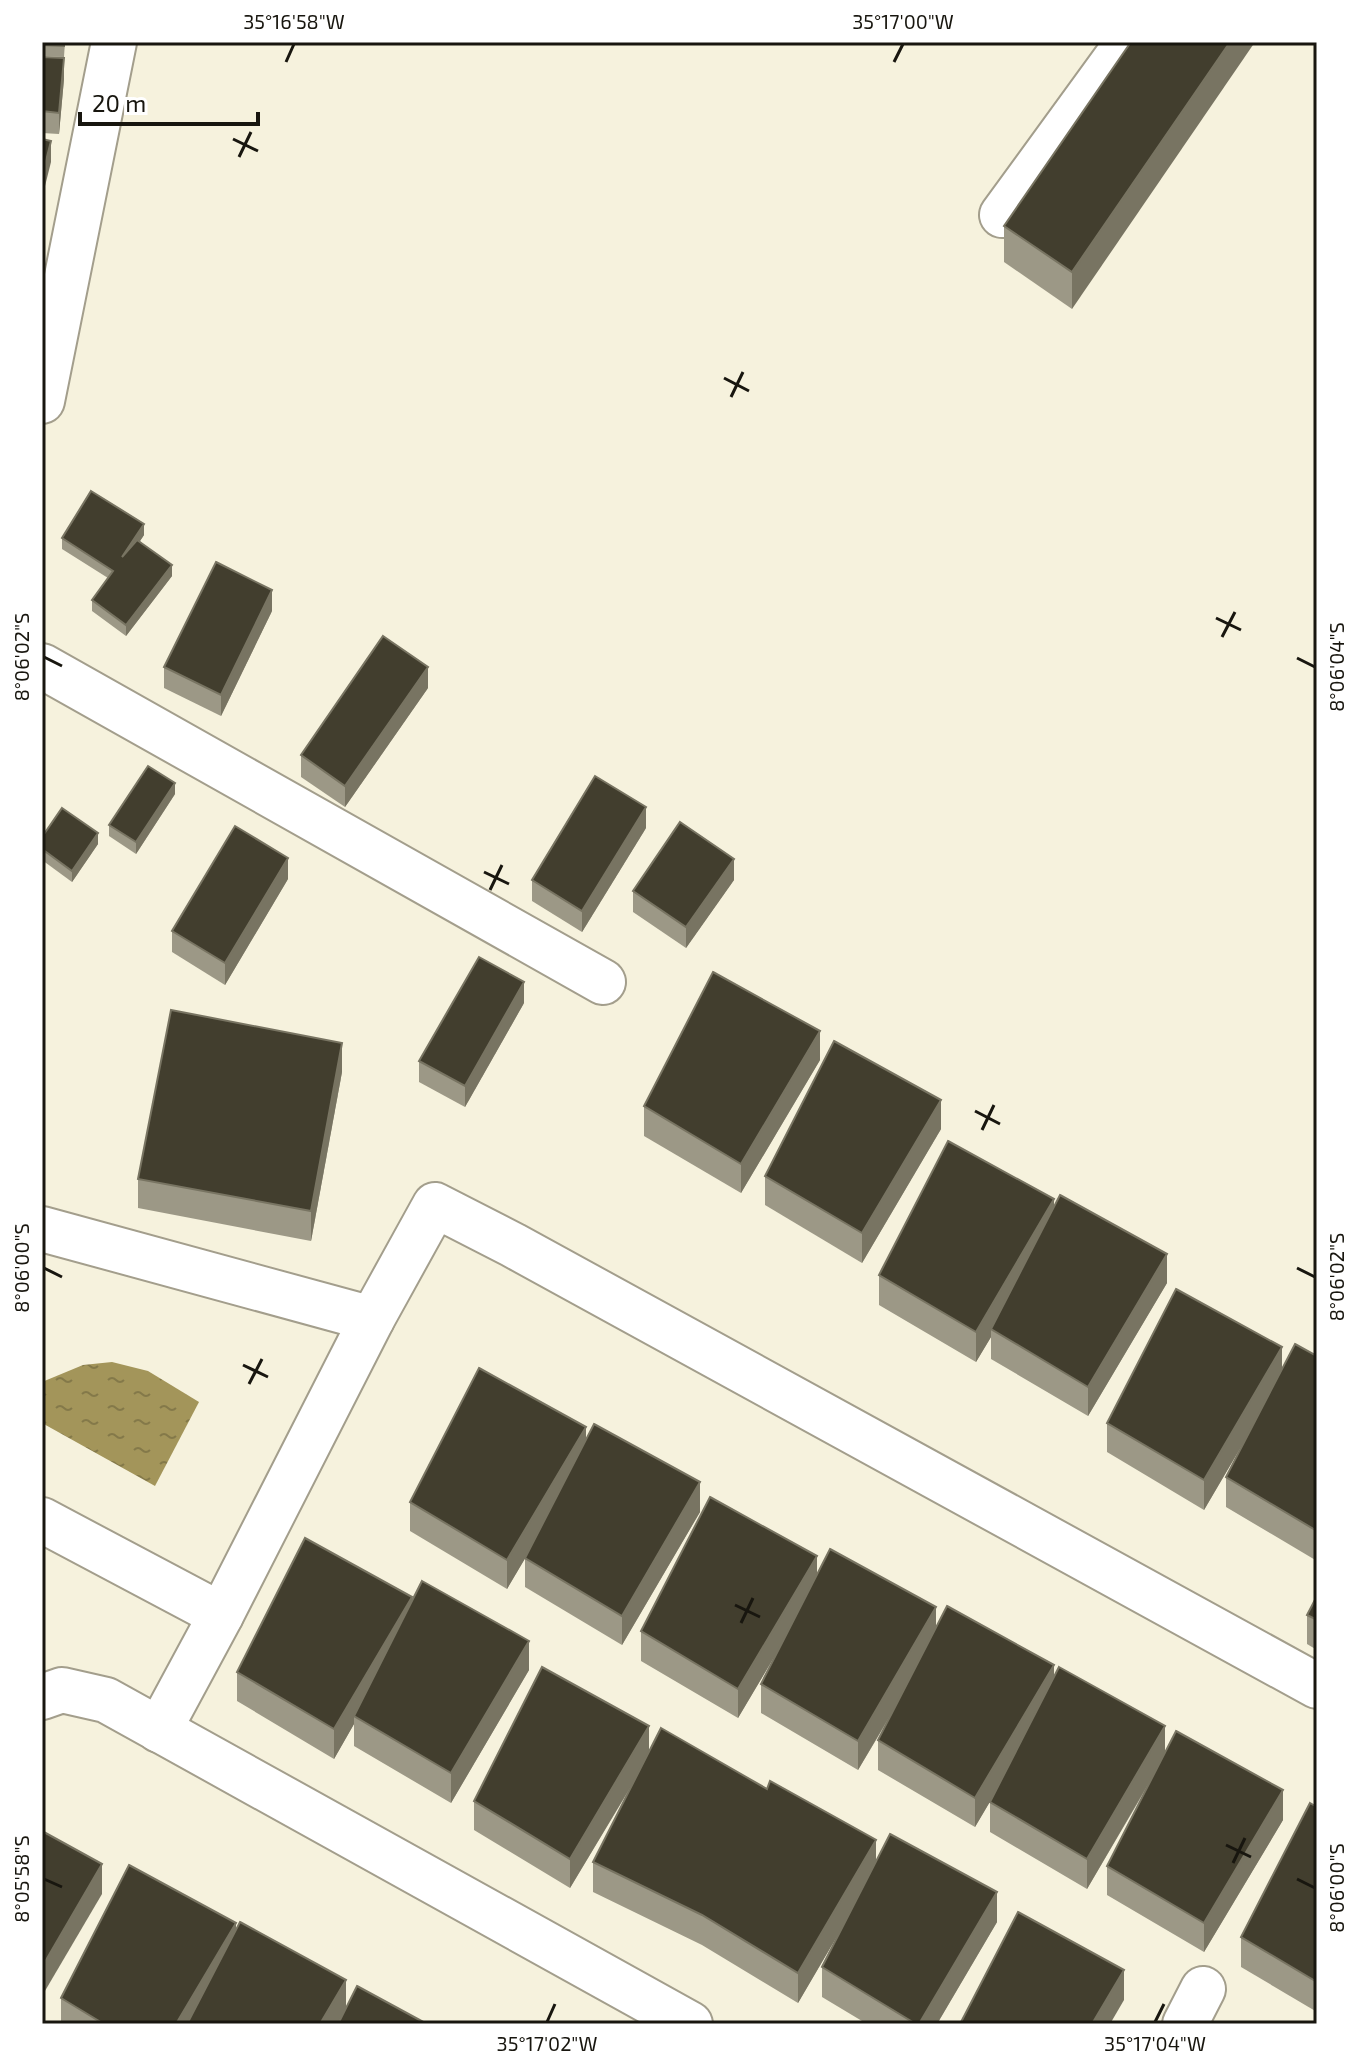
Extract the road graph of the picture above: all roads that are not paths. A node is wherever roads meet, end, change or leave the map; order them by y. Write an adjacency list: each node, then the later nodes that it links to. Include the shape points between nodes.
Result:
1 (114, 42): 4 (street)
2 (1128, 42): 3 (street)
3 (1002, 215)
4 (42, 401)
5 (42, 666): 6 (street)
6 (603, 982)
7 (42, 1229): 8 (street)
8 (372, 1319): 10 (street); 11 (street, via 435,1205)
9 (42, 1520): 10 (street)
10 (221, 1615): 13 (street)
11 (1317, 1686)
12 (42, 1697): 13 (street, via 62,1690 106,1700)
13 (159, 1730): 14 (street)
14 (690, 2024)

